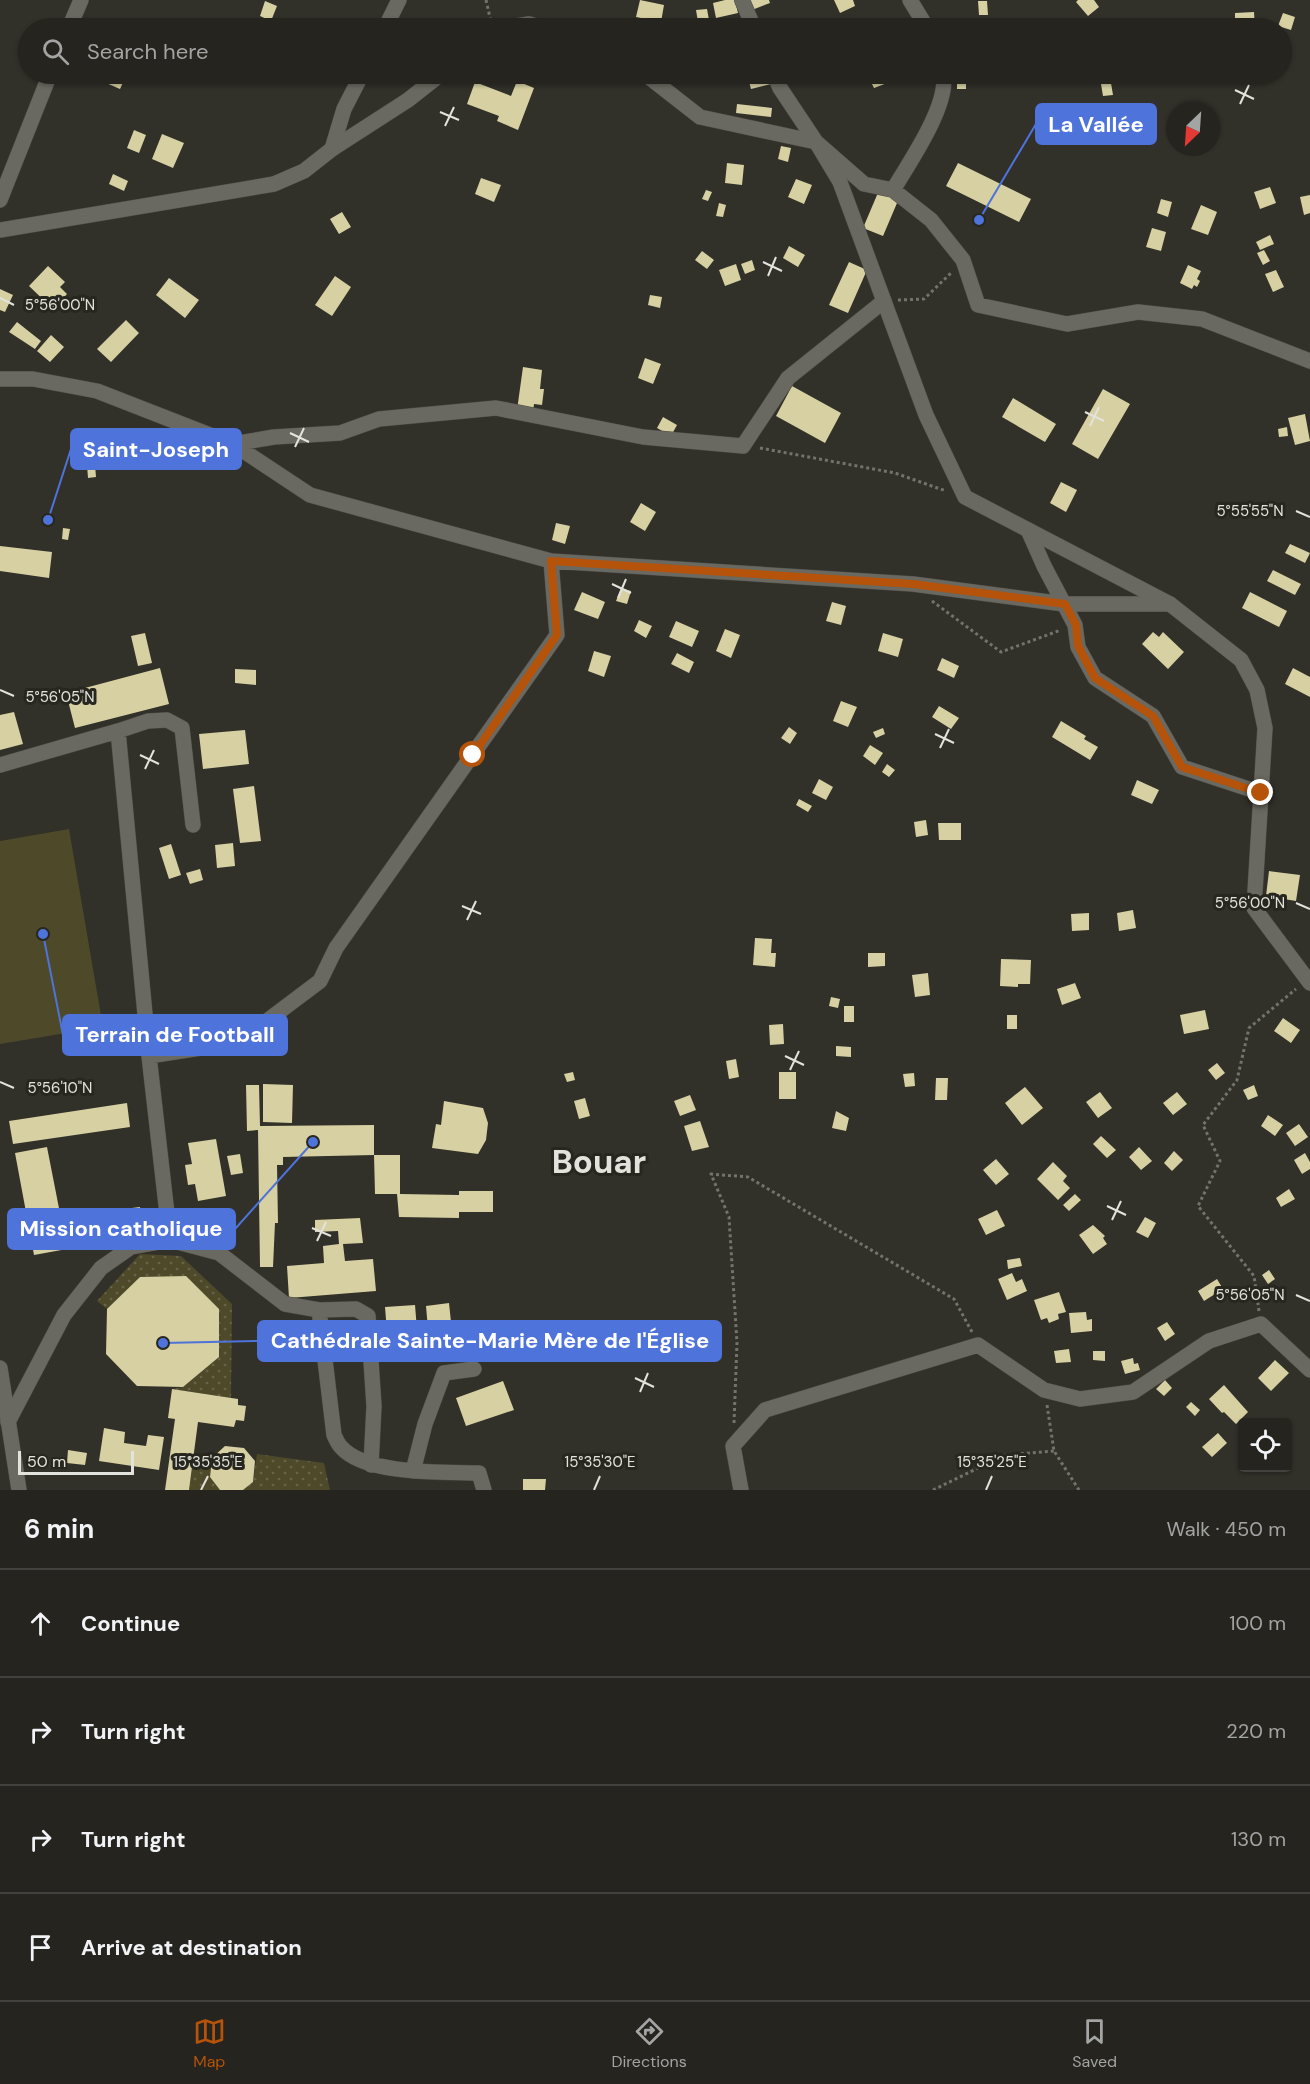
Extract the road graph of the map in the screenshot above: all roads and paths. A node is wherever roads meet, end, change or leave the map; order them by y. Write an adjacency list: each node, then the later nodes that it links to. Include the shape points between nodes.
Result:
1 (81, 0): 6 (street)
2 (399, 0): 7 (street)
3 (486, 0): 8 (path)
4 (742, 0): 9 (street)
5 (910, 0): 10 (street)
6 (73, 18)
7 (390, 18)
8 (490, 18)
9 (750, 18)
10 (921, 18)
11 (46, 84): 20 (street)
12 (357, 84): 18 (street, via 344,109)
13 (428, 84): 18 (street)
14 (658, 84): 17 (street, via 700,117)
15 (778, 84): 17 (street)
16 (943, 84): 19 (street, via 939,107)
17 (816, 142): 19 (street, via 864,184); 23 (street, via 840,182)
18 (332, 149): 21 (street, via 304,171 274,184)
19 (893, 190): 22 (street, via 931,220)
20 (0, 200)
21 (0, 230)
22 (963, 260): 23 (path, via 924,299); 24 (street, via 978,305 1067,324 1138,312 1202,319)
23 (884, 301): 27 (street, via 788,378); 28 (street, via 926,415)
24 (1310, 361)
25 (0, 379): 26 (street, via 33,380 97,391)
26 (233, 444): 27 (street, via 340,433 379,419 496,408 643,437); 30 (street, via 310,495)
27 (743, 446): 28 (path, via 895,473)
28 (965, 497): 29 (street)
29 (1028, 530): 32 (street); 33 (street)
30 (551, 561): 31 (street); 40 (street, via 557,635 336,948 320,981 239,1042)
31 (913, 584): 32 (street); 34 (path, via 1001,652)
32 (1065, 604): 33 (street); 34 (street)
33 (1170, 604): 37 (street, via 1240,660 1257,690 1265,728)
34 (1076, 625): 37 (street, via 1078,646 1095,678 1153,716 1182,767)
35 (118, 730): 36 (street); 38 (street, via 167,720 182,728); 40 (street)
36 (0, 765)
37 (1261, 793): 39 (street, via 1254,908)
38 (193, 825)
39 (1309, 982): 43 (path, via 1249,1028 1237,1080 1203,1125 1220,1161 1198,1206 1254,1275)
40 (149, 1056): 41 (street)
41 (170, 1240): 42 (street, via 219,1253 285,1304); 49 (street, via 131,1247 101,1268 64,1315)
42 (319, 1310): 52 (street, via 333,1435 342,1449); 52 (street, via 356,1309 368,1316 374,1406)
43 (1262, 1324): 47 (street); 48 (street, via 1209,1341 1133,1392 1080,1399)
44 (978, 1345): 48 (street); 50 (street, via 765,1410); 50 (path, via 954,1299 748,1177 711,1174 729,1217 737,1343)
45 (0, 1368): 49 (street)
46 (474, 1369): 53 (street, via 444,1373)
47 (1310, 1370)
48 (1044, 1389): 51 (path)
49 (8, 1422): 54 (street)
50 (733, 1446): 56 (street)
51 (1054, 1452): 57 (path, via 1005,1455); 58 (path)
52 (371, 1465): 53 (street)
53 (413, 1471): 55 (street, via 478,1473)
54 (19, 1490)
55 (484, 1490)
56 (741, 1490)
57 (933, 1490)
58 (1079, 1490)

